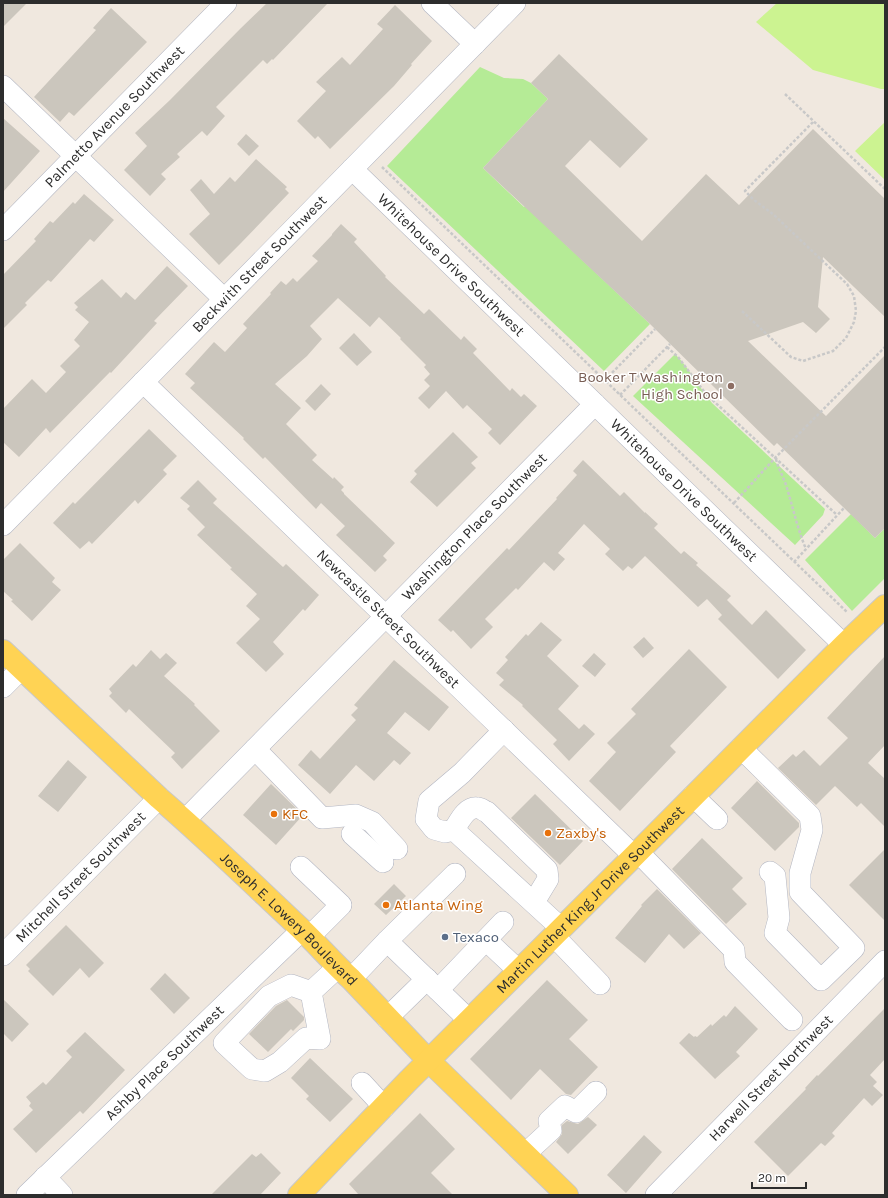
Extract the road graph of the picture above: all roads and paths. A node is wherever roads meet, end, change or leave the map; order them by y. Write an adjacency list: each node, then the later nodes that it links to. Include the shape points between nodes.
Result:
1 (226, 3): 8 (street, Palmetto Avenue Southwest)
2 (432, 3): 4 (street)
3 (514, 3): 4 (street, Beckwith Street Southwest)
4 (475, 44): 10 (street, Beckwith Street Southwest)
5 (3, 86): 8 (street)
6 (785, 94): 7 (path)
7 (814, 121): 11 (path); 14 (path, via 745,191 847,284 854,296 854,322 846,338 833,352 803,361 791,357)
8 (76, 156): 12 (street, Palmetto Avenue Southwest); 13 (street)
9 (381, 165): 19 (path)
10 (352, 169): 13 (street, Beckwith Street Southwest); 22 (street, Whitehouse Drive Southwest)
11 (885, 190)
12 (3, 230)
13 (224, 299): 20 (street, Beckwith Street Southwest)
14 (742, 312)
15 (655, 329): 19 (path)
16 (670, 344): 17 (path)
17 (667, 347): 21 (path); 23 (path, via 678,357 706,394)
18 (885, 347): 23 (path)
19 (605, 380): 21 (path)
20 (143, 382): 27 (street, Beckwith Street Southwest); 32 (street, Newcastle Street Southwest)
21 (620, 395): 24 (path)
22 (595, 404): 32 (street, Washington Place Southwest); 33 (street, Whitehouse Drive Southwest)
23 (776, 458): 24 (path); 26 (path); 28 (path)
24 (734, 503): 29 (path)
25 (844, 508): 26 (path)
26 (837, 516): 28 (path)
27 (3, 525)
28 (806, 549): 29 (path)
29 (794, 562): 31 (path)
30 (885, 606): 33 (main road, Martin Luther King Jr Drive Southwest)
31 (848, 613)
32 (386, 616): 37 (street, Newcastle Street Southwest); 39 (street, Washington Place Southwest)
33 (844, 645): 38 (main road, Martin Luther King Jr Drive Southwest)
34 (3, 651): 35 (main road, Joseph E. Lowery Boulevard)
35 (21, 669): 36 (street); 41 (main road, Joseph E. Lowery Boulevard)
36 (3, 687)
37 (504, 730): 44 (street, via 462,773 429,801 426,819 434,829 445,832); 46 (street, Newcastle Street Southwest)
38 (742, 748): 40 (main road, Martin Luther King Jr Drive Southwest); 49 (street, via 810,816 812,830)
39 (255, 749): 43 (street, Washington Place Southwest); 45 (street, via 322,818 356,815 372,822 390,856)
40 (694, 796): 42 (street); 46 (main road, Martin Luther King Jr Drive Southwest)
41 (159, 798): 43 (main road, Joseph E. Lowery Boulevard); 57 (street, Mitchell Street Southwest)
42 (717, 819)
43 (184, 820): 54 (main road, Joseph E. Lowery Boulevard)
44 (454, 830): 50 (street); 50 (street, via 472,808 487,812 546,870 548,879)
45 (352, 834)
46 (636, 854): 53 (main road, Martin Luther King Jr Drive Southwest); 66 (street, Newcastle Street Southwest, via 734,950 735,962)
47 (301, 867): 54 (street, Ashby Place Southwest, via 341,905)
48 (455, 874): 56 (street)
49 (800, 883): 51 (street); 51 (street, via 772,874); 51 (street, via 854,948 821,980 775,933)
50 (534, 902): 53 (street)
51 (779, 918)
52 (503, 922): 55 (street)
53 (558, 932): 59 (main road, Martin Luther King Jr Drive Southwest); 61 (street)
54 (305, 934): 60 (main road, Joseph E. Lowery Boulevard); 67 (street, Ashby Place Southwest)
55 (486, 940): 59 (street); 62 (street)
56 (387, 941): 60 (street); 62 (street)
57 (3, 956)
58 (885, 961): 79 (street, Harwell Street Northwest)
59 (519, 971): 65 (main road, Martin Luther King Jr Drive Southwest)
60 (344, 973): 63 (street); 64 (main road, Joseph E. Lowery Boulevard)
61 (600, 984)
62 (433, 985): 64 (street); 65 (street)
63 (311, 992): 68 (street, via 291,985 269,996); 68 (street, via 320,1039 306,1038 280,1062 264,1071 252,1069)
64 (387, 1018): 69 (main road, Joseph E. Lowery Boulevard)
65 (469, 1020): 69 (main road, Martin Luther King Jr Drive Southwest)
66 (792, 1020)
67 (198, 1030): 68 (street); 74 (street, Ashby Place Southwest)
68 (224, 1042)
69 (428, 1060): 72 (main road, Martin Luther King Jr Drive Southwest); 73 (main road, Joseph E. Lowery Boulevard)
70 (362, 1083): 72 (street)
71 (596, 1092): 73 (street, via 576,1112 565,1106 549,1121 551,1130)
72 (384, 1107): 77 (main road, Martin Luther King Jr Drive Southwest)
73 (525, 1154): 78 (main road, Joseph E. Lowery Boulevard)
74 (45, 1177): 75 (street, Ashby Place Southwest); 76 (street)
75 (27, 1195)
76 (62, 1195)
77 (299, 1195)
78 (567, 1195)
79 (656, 1195)

